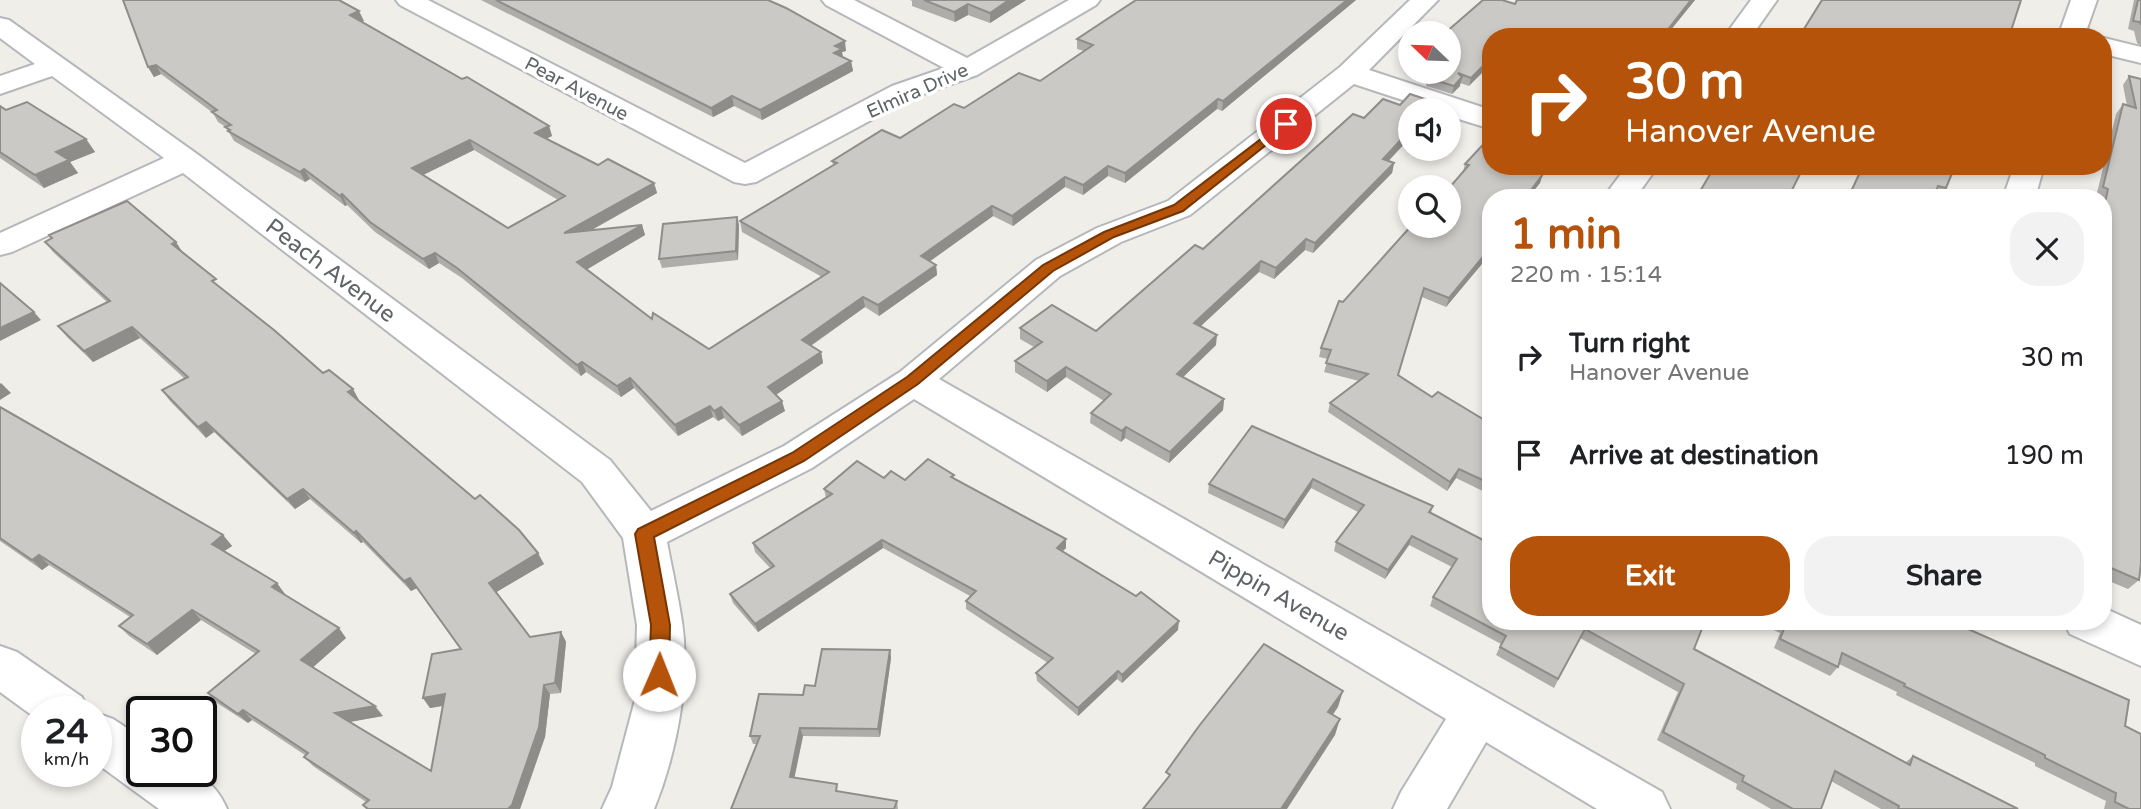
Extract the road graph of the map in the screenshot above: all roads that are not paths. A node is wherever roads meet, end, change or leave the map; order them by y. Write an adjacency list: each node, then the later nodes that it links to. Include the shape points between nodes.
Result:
1 (409, 0): 18 (street, Pear Avenue)
2 (835, 0): 13 (street)
3 (1087, 0): 13 (street, Elmira Drive)
4 (1425, 0): 14 (street)
5 (1764, 0): 8 (street)
6 (2084, 0): 9 (street)
7 (0, 26): 12 (street, Peach Avenue)
8 (1744, 28)
9 (2074, 28)
10 (2112, 48): 11 (street)
11 (2141, 55)
12 (55, 66): 15 (street); 17 (street, Peach Avenue)
13 (967, 69): 18 (street, Elmira Drive, via 902,92)
14 (1350, 73): 16 (street); 20 (street, via 1179,208 1109,234 1048,268)
15 (0, 86)
16 (1482, 117)
17 (186, 160): 19 (street); 21 (street, Peach Avenue, via 596,471)
18 (745, 175)
19 (0, 245)
20 (913, 381): 21 (street, via 798,457); 26 (street, Pippin Avenue)
21 (644, 534): 29 (street, via 660,625 659,700)
22 (2106, 630): 23 (street)
23 (2141, 646)
24 (0, 666): 25 (street)
25 (42, 696)
26 (1478, 711): 30 (street); 31 (street, Pippin Avenue)
27 (169, 787): 28 (street)
28 (201, 809)
29 (628, 809)
30 (1419, 809)
31 (1644, 809)

